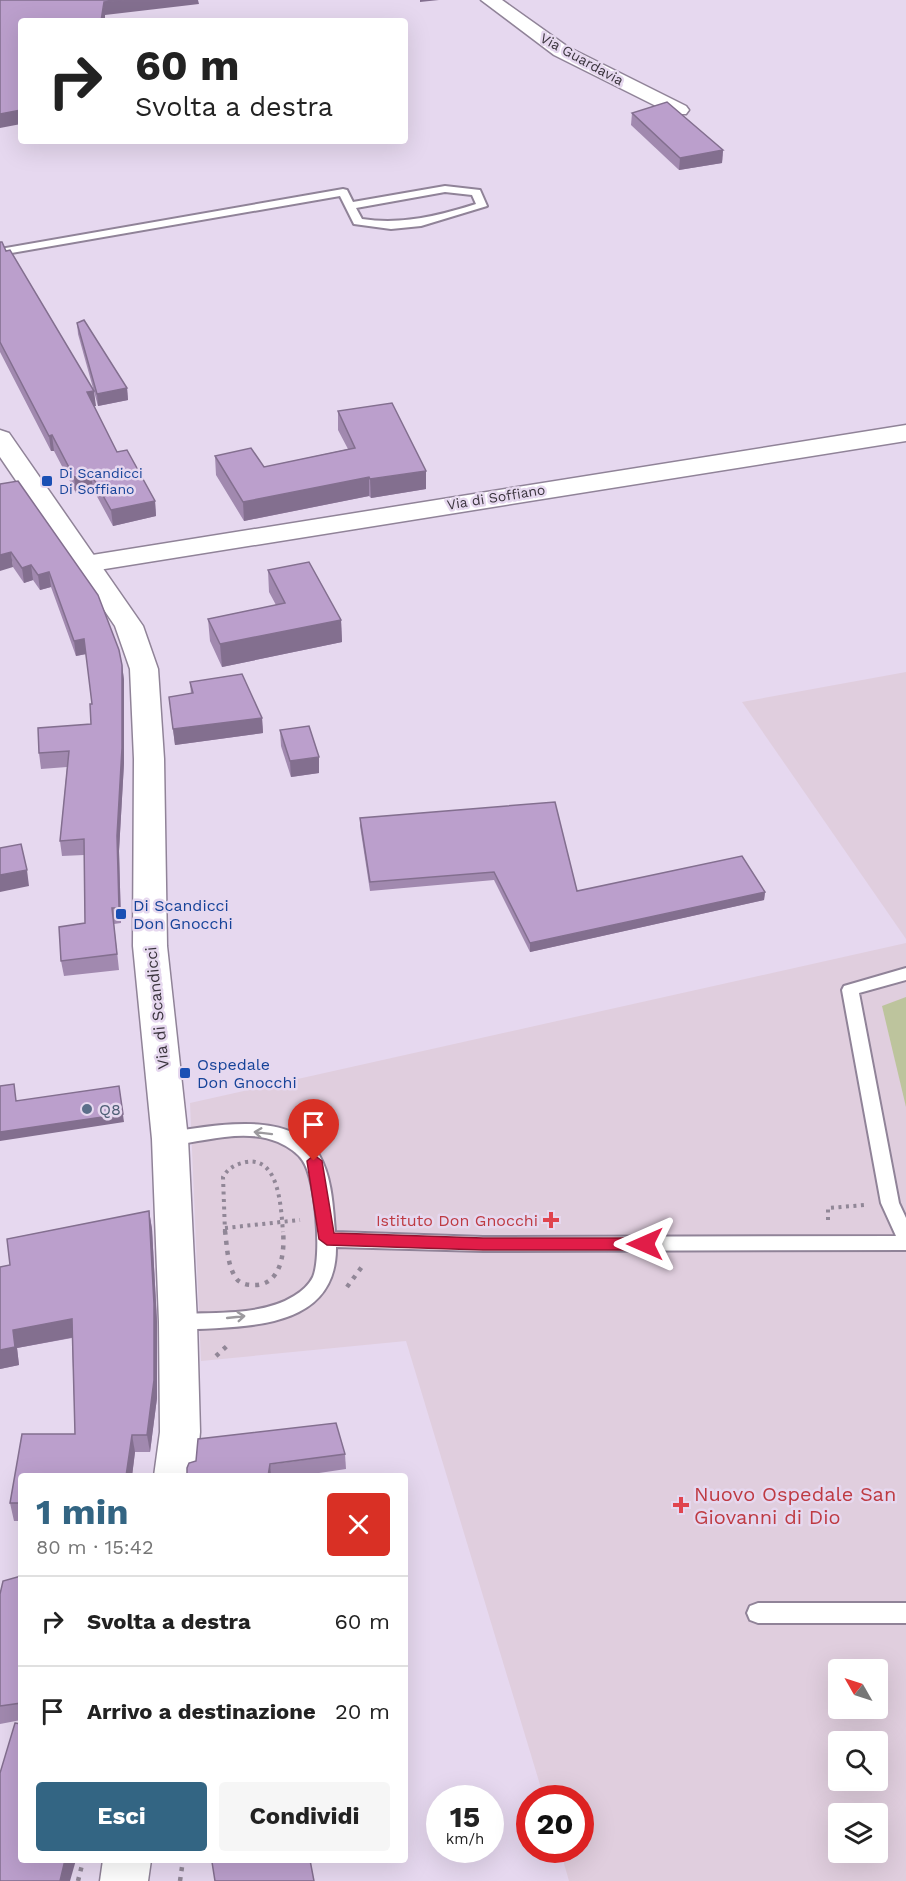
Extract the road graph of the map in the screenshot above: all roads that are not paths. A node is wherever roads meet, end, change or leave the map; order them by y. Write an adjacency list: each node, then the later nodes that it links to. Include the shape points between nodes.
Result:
1 (490, 0): 2 (street, Via Guardavia, via 561,51)
2 (679, 110)
3 (350, 206): 3 (lane, via 358,222 388,227 437,221 482,206 476,192 445,189); 4 (lane, via 343,192)
4 (0, 252)
5 (905, 434): 7 (street, Via di Soffiano)
6 (0, 438): 7 (street, Via di Scandicci)
7 (86, 564): 9 (street, Via di Scandicci, via 133,633 144,669 149,759 150,946)
8 (906, 974): 10 (lane, via 850,990 890,1203)
9 (170, 1139): 11 (lane, one-way to 9, via 314,1161 297,1145 283,1137 245,1131); 13 (street, Via di Scandicci)
10 (906, 1238)
11 (327, 1239): 12 (lane, via 483,1244); 13 (lane, one-way to 11, via 267,1313 299,1303 324,1275)
12 (906, 1243)
13 (177, 1322): 14 (street, Via di Scandicci, via 180,1432)
14 (175, 1473)
15 (758, 1613): 16 (lane)
16 (906, 1613)
17 (127, 1863): 18 (street)
18 (124, 1881)

